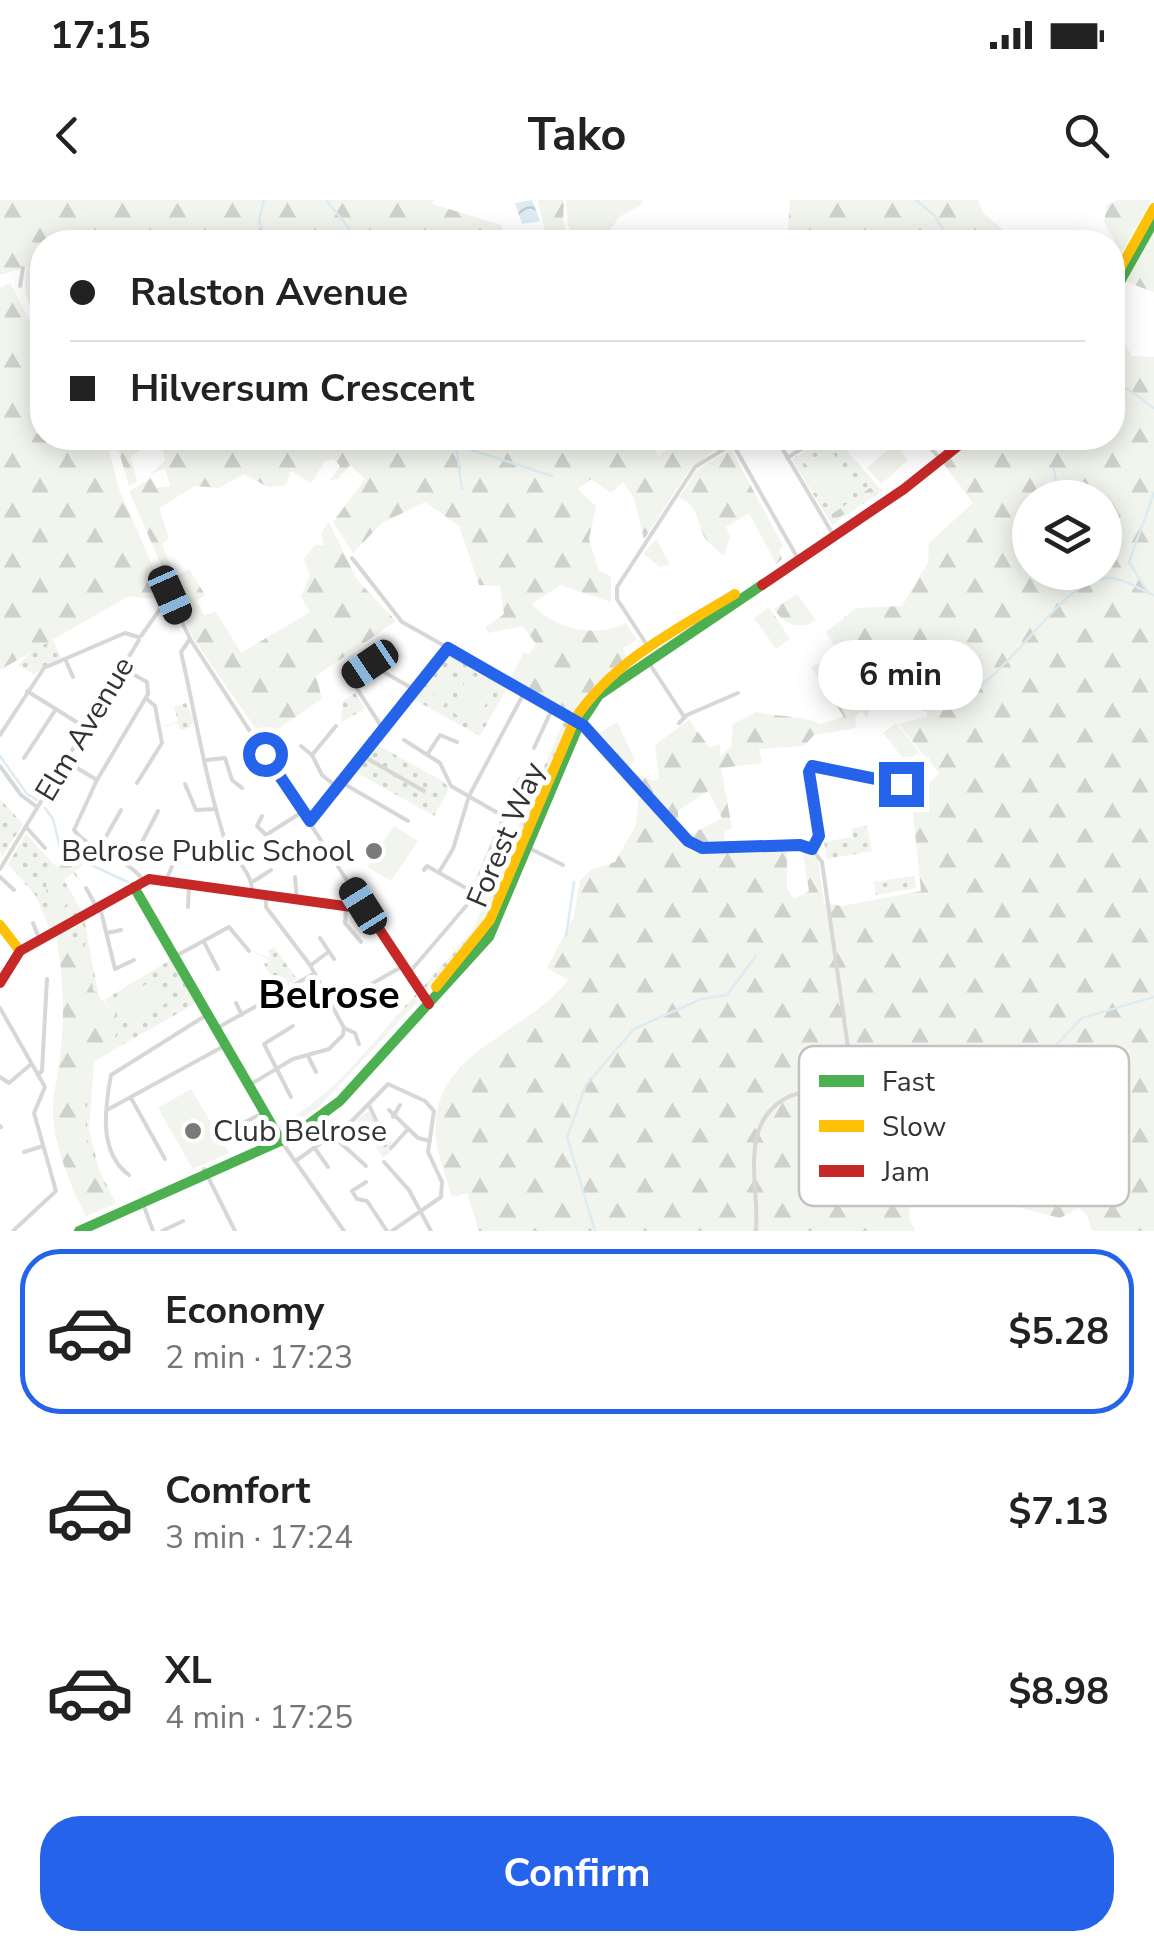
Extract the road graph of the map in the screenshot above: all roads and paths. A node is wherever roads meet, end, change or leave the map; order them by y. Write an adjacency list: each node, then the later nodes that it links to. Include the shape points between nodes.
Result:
1 (1154, 208): 3 (main road)
2 (1154, 221): 5 (main road)
3 (1125, 259)
4 (22, 268): 6 (street)
5 (1125, 273)
6 (20, 286)
7 (718, 450): 22 (street, via 695,468 616,586)
8 (735, 450): 17 (street)
9 (783, 450): 15 (street)
10 (800, 450): 15 (street)
11 (932, 450): 14 (street)
12 (944, 450): 14 (main road, Forest Way)
13 (953, 450): 17 (main road, Forest Way)
14 (937, 456): 16 (main road, Forest Way)
15 (787, 458): 16 (street)
16 (831, 531): 17 (main road, Forest Way)
17 (796, 557): 22 (main road, Forest Way); 22 (main road, Forest Way)
18 (352, 558): 21 (street, via 400,620)
19 (139, 638): 20 (street, Elm Avenue, via 170,595); 24 (street, via 125,633); 26 (street, Elm Avenue)
20 (190, 640): 48 (street, via 181,652); 64 (street)
21 (448, 648): 28 (street); 29 (street)
22 (648, 654): 31 (street, via 683,718); 35 (main road, Forest Way); 35 (main road, Forest Way, via 596,689)
23 (394, 657): 25 (street, via 386,653)
24 (65, 659): 27 (street); 30 (street, via 44,668)
25 (370, 664): 28 (street); 38 (street, via 350,678)
26 (122, 668): 32 (street, via 147,682); 37 (street, Elm Avenue)
27 (74, 677)
28 (415, 690): 38 (street)
29 (524, 690): 33 (street); 59 (street)
30 (27, 692): 34 (street); 39 (street)
31 (738, 693)
32 (146, 698): 52 (street); 53 (street, via 155,706 162,743)
33 (552, 706): 35 (street); 43 (street)
34 (56, 709): 37 (street); 47 (street)
35 (578, 721): 73 (main road, Forest Way); 76 (street, via 695,846)
36 (336, 726): 44 (street)
37 (86, 728): 49 (street, Elm Avenue)
38 (383, 730): 45 (street)
39 (0, 735)
40 (404, 740): 46 (street)
41 (457, 742): 46 (street, via 440,735)
42 (302, 746): 44 (street)
43 (534, 748)
44 (312, 755): 55 (street, via 322,774)
45 (362, 755): 55 (street); 58 (street)
46 (427, 755): 59 (street, via 442,765 450,785)
47 (24, 758)
48 (205, 760): 57 (street, via 224,756); 61 (street)
49 (66, 761): 52 (street); 60 (street, Elm Avenue)
50 (0, 766): 60 (street)
51 (520, 779): 66 (street)
52 (97, 780): 75 (street, via 74,830)
53 (138, 783)
54 (185, 784): 61 (street, via 196,810)
55 (339, 784): 68 (street); 69 (street)
56 (901, 784): 76 (street, via 810,767 819,836)
57 (242, 788)
58 (424, 791)
59 (469, 796): 66 (street); 70 (street)
60 (37, 807): 71 (street, Elm Avenue)
61 (217, 808): 88 (street, via 226,842)
62 (121, 810): 75 (street)
63 (158, 811): 77 (street, via 142,842)
64 (302, 812): 65 (street, via 266,835 257,826); 68 (street)
65 (262, 816)
66 (504, 816): 91 (street)
67 (454, 820): 70 (street)
68 (310, 821): 97 (street)
69 (408, 821)
70 (461, 822): 82 (street)
71 (26, 827): 74 (street); 79 (street, Elm Avenue)
72 (180, 846): 85 (street)
73 (525, 847): 78 (street); 121 (main road, Forest Way, via 489,937)
74 (45, 848)
75 (99, 849): 77 (street)
76 (812, 849): 133 (street, via 823,870)
77 (121, 860): 86 (street)
78 (563, 864)
79 (0, 868)
80 (271, 870): 88 (street)
81 (424, 870): 82 (street)
82 (440, 872): 91 (street)
83 (0, 877): 90 (street)
84 (295, 877): 93 (street)
85 (166, 880): 86 (main road); 87 (main road)
86 (139, 884): 94 (main road); 109 (main road)
87 (190, 884): 88 (main road); 95 (street)
88 (252, 887): 92 (main road)
89 (86, 888): 94 (street)
90 (14, 890)
91 (473, 892): 114 (street, via 436,946)
92 (266, 896): 93 (main road); 112 (street, via 266,907)
93 (297, 900): 96 (main road)
94 (98, 907): 101 (street); 103 (main road)
95 (188, 907)
96 (346, 908): 97 (main road); 105 (street, via 346,922)
97 (364, 908): 114 (main road)
98 (33, 923): 103 (street)
99 (0, 926): 106 (main road)
100 (120, 930): 101 (street)
101 (107, 933): 111 (street, via 115,969)
102 (320, 938): 108 (street)
103 (40, 940): 106 (main road)
104 (203, 941): 107 (street, via 232,927); 109 (street); 113 (street)
105 (361, 942)
106 (20, 951): 117 (main road)
107 (249, 951)
108 (328, 953): 110 (street); 112 (street)
109 (174, 958): 127 (main road)
110 (334, 959)
111 (134, 960)
112 (310, 965): 115 (street)
113 (218, 969)
114 (406, 970): 118 (street); 121 (main road)
115 (315, 973): 120 (street); 124 (street)
116 (47, 979): 138 (street)
117 (0, 983)
118 (368, 986): 123 (street); 124 (street)
119 (262, 988): 120 (street)
120 (268, 1000): 126 (street)
121 (427, 1002): 155 (main road, Forest Way, via 335,1106)
122 (236, 1003): 126 (street)
123 (382, 1006)
124 (330, 1007): 129 (street)
125 (0, 1008): 135 (street)
126 (242, 1014): 130 (street)
127 (207, 1015): 130 (main road); 146 (street, via 115,1068)
128 (294, 1026): 136 (street, via 264,1042)
129 (344, 1028): 131 (street); 134 (street, via 334,1045)
130 (215, 1029): 132 (main road)
131 (359, 1044)
132 (224, 1046): 140 (main road); 143 (street)
133 (850, 1046)
134 (308, 1056): 136 (street); 137 (street)
135 (32, 1064): 138 (street); 139 (street, via 9,1084)
136 (277, 1069): 140 (street); 142 (street)
137 (316, 1072)
138 (38, 1075): 157 (street, via 45,1087 34,1113)
139 (0, 1076)
140 (247, 1086): 148 (main road)
141 (799, 1094): 181 (street, via 788,1096 764,1122 753,1160)
142 (291, 1097)
143 (131, 1098): 146 (street); 161 (street)
144 (369, 1105): 153 (street); 154 (street); 156 (street, via 391,1083 426,1101 434,1114)
145 (400, 1106): 149 (street)
146 (107, 1110): 167 (street, via 110,1151)
147 (389, 1110): 149 (street)
148 (263, 1112): 151 (street); 155 (main road)
149 (394, 1117): 152 (street)
150 (418, 1121): 152 (street)
151 (233, 1128)
152 (410, 1130): 156 (street); 158 (street)
153 (383, 1135)
154 (333, 1136): 159 (street); 163 (street)
155 (279, 1139): 162 (street); 166 (main road, Forest Way)
156 (430, 1142): 170 (street, via 442,1193)
157 (43, 1146): 160 (street); 172 (street, via 56,1191)
158 (390, 1148)
159 (315, 1149): 162 (street); 165 (street)
160 (24, 1152)
161 (165, 1159)
162 (297, 1160): 178 (street)
163 (364, 1161)
164 (384, 1162): 170 (street)
165 (328, 1167)
166 (205, 1171): 173 (main road, Forest Way); 174 (main road, Forest Way); 177 (street)
167 (129, 1175)
168 (366, 1182): 179 (street, via 352,1191)
169 (145, 1209): 175 (street)
170 (420, 1212): 179 (street); 180 (street)
171 (183, 1221): 176 (street)
172 (14, 1231)
173 (70, 1231)
174 (79, 1231)
175 (154, 1231)
176 (162, 1231)
177 (235, 1231)
178 (344, 1231)
179 (389, 1231)
180 (431, 1231)
181 (756, 1231)

